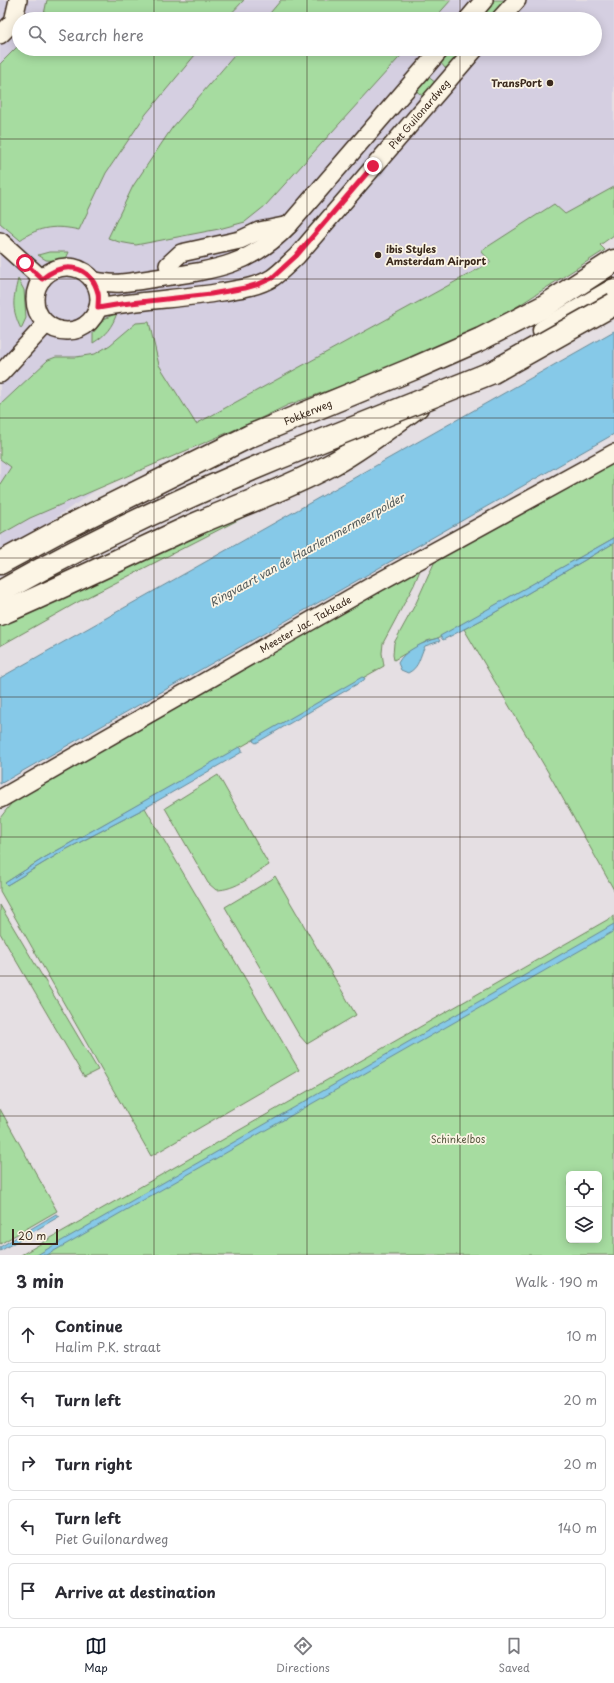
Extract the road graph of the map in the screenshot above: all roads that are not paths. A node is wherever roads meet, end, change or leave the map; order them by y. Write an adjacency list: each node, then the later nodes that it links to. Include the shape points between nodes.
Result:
1 (18, 0): 4 (street)
2 (484, 0): 5 (street)
3 (517, 0): 6 (street)
4 (15, 12)
5 (474, 12)
6 (506, 12)
7 (12, 23): 8 (street)
8 (0, 35)
9 (435, 56): 11 (street)
10 (469, 56): 21 (street, Piet Guilonardweg, via 296,256 272,278 238,289)
11 (289, 225): 13 (street, via 262,249); 15 (street, via 259,231 240,240 181,253)
12 (0, 241): 17 (street)
13 (242, 258): 15 (street, via 205,259); 16 (street, via 207,271)
14 (614, 261): 25 (main road, Fokkerweg, via 544,307 481,339 250,436)
15 (168, 265): 16 (street)
16 (154, 278): 18 (street, via 120,283)
17 (42, 279): 18 (street, via 51,271 74,268); 22 (street, via 36,290 35,302 38,314)
18 (94, 281): 21 (street, via 99,294)
19 (614, 290): 27 (main road, via 464,377 350,454 328,466)
20 (614, 304): 26 (main road, bridge, via 493,372 256,467 152,514)
21 (98, 308): 22 (street, via 94,317 80,328 56,330)
22 (46, 324): 23 (street)
23 (0, 374)
24 (614, 452): 28 (street, Meester Jac. Takkade)
25 (0, 563)
26 (0, 592)
27 (0, 614)
28 (0, 799)

